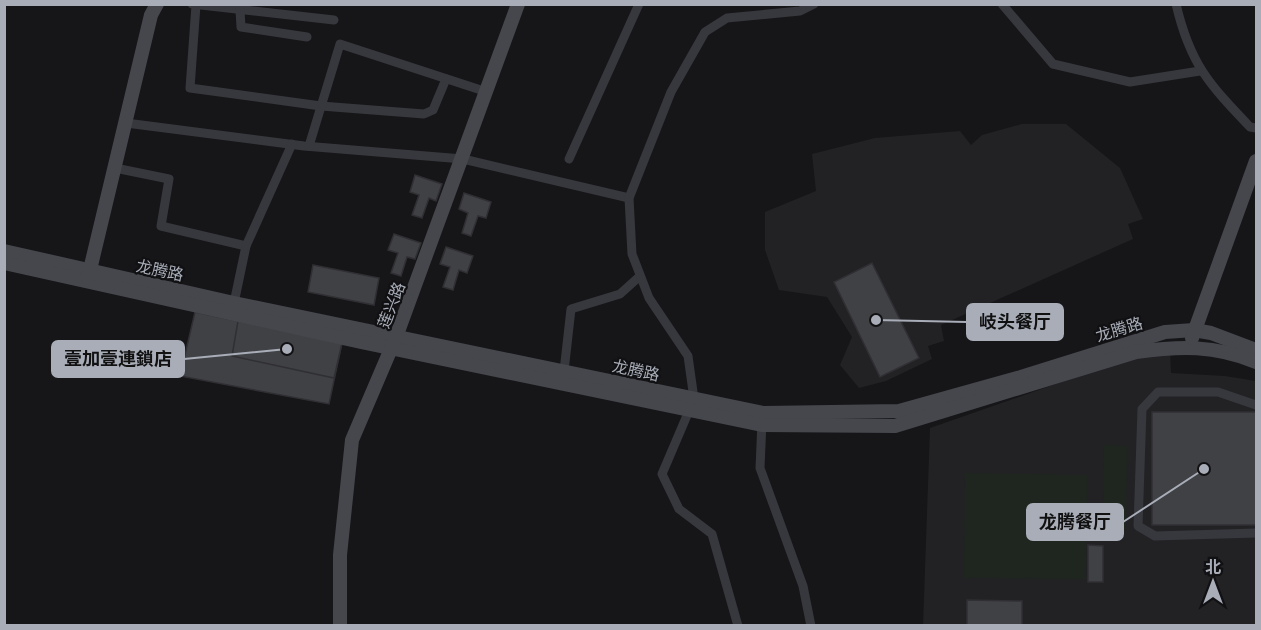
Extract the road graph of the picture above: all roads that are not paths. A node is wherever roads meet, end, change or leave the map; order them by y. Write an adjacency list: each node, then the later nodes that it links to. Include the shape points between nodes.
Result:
1 (157, 4): 15 (street, via 151,15)
2 (518, 4): 13 (street, 莲兴路)
3 (639, 4): 20 (street)
4 (1002, 4): 11 (street, via 1053,63 1130,82)
5 (1176, 4): 11 (street)
6 (194, 5): 8 (street); 14 (street, via 190,88)
7 (812, 5): 23 (street, via 800,11 727,18 705,32 671,92)
8 (240, 10): 9 (street); 10 (street, via 241,27)
9 (334, 20)
10 (307, 37)
11 (1200, 71): 16 (street, via 1250,127)
12 (446, 79): 13 (street); 14 (street, via 433,110 424,114); 14 (street, via 340,44)
13 (487, 92): 19 (street, 莲兴路)
14 (321, 106): 18 (street)
15 (126, 123): 17 (street); 22 (street)
16 (1257, 128)
17 (292, 144): 18 (street); 24 (street)
18 (309, 146): 19 (street)
19 (463, 159): 23 (street); 31 (street, 莲兴路)
20 (569, 159)
21 (1257, 161): 30 (street)
22 (116, 168): 24 (street, via 169,179 161,226); 28 (street)
23 (629, 198): 27 (street, via 632,254)
24 (246, 246): 29 (street)
25 (4, 251): 28 (street, 龙腾路)
26 (4, 263): 28 (street, 龙腾路)
27 (640, 276): 35 (street, via 620,294 571,309); 36 (street, via 649,298 688,356)
28 (88, 277): 29 (street, 龙腾路); 31 (street, 龙腾路)
29 (234, 303): 31 (street, 龙腾路)
30 (1194, 330): 32 (street); 33 (street, 龙腾路); 38 (street, 龙腾路, via 1165,332 899,411)
31 (394, 343): 35 (street, 龙腾路); 36 (street, 龙腾路); 40 (street, 莲兴路, via 352,440)
32 (1190, 346): 34 (street, 龙腾路); 38 (street, 龙腾路, via 1136,352 895,426)
33 (1257, 350)
34 (1257, 362)
35 (564, 371): 36 (street, 龙腾路)
36 (692, 404): 38 (street, 龙腾路); 41 (street, via 662,474 679,509 712,534)
37 (1257, 405): 39 (street, via 1218,392 1158,392 1142,409 1138,526 1155,536)
38 (763, 419): 42 (street, via 760,468 803,586)
39 (1257, 533)
40 (337, 622)
41 (738, 626)
42 (811, 626)

